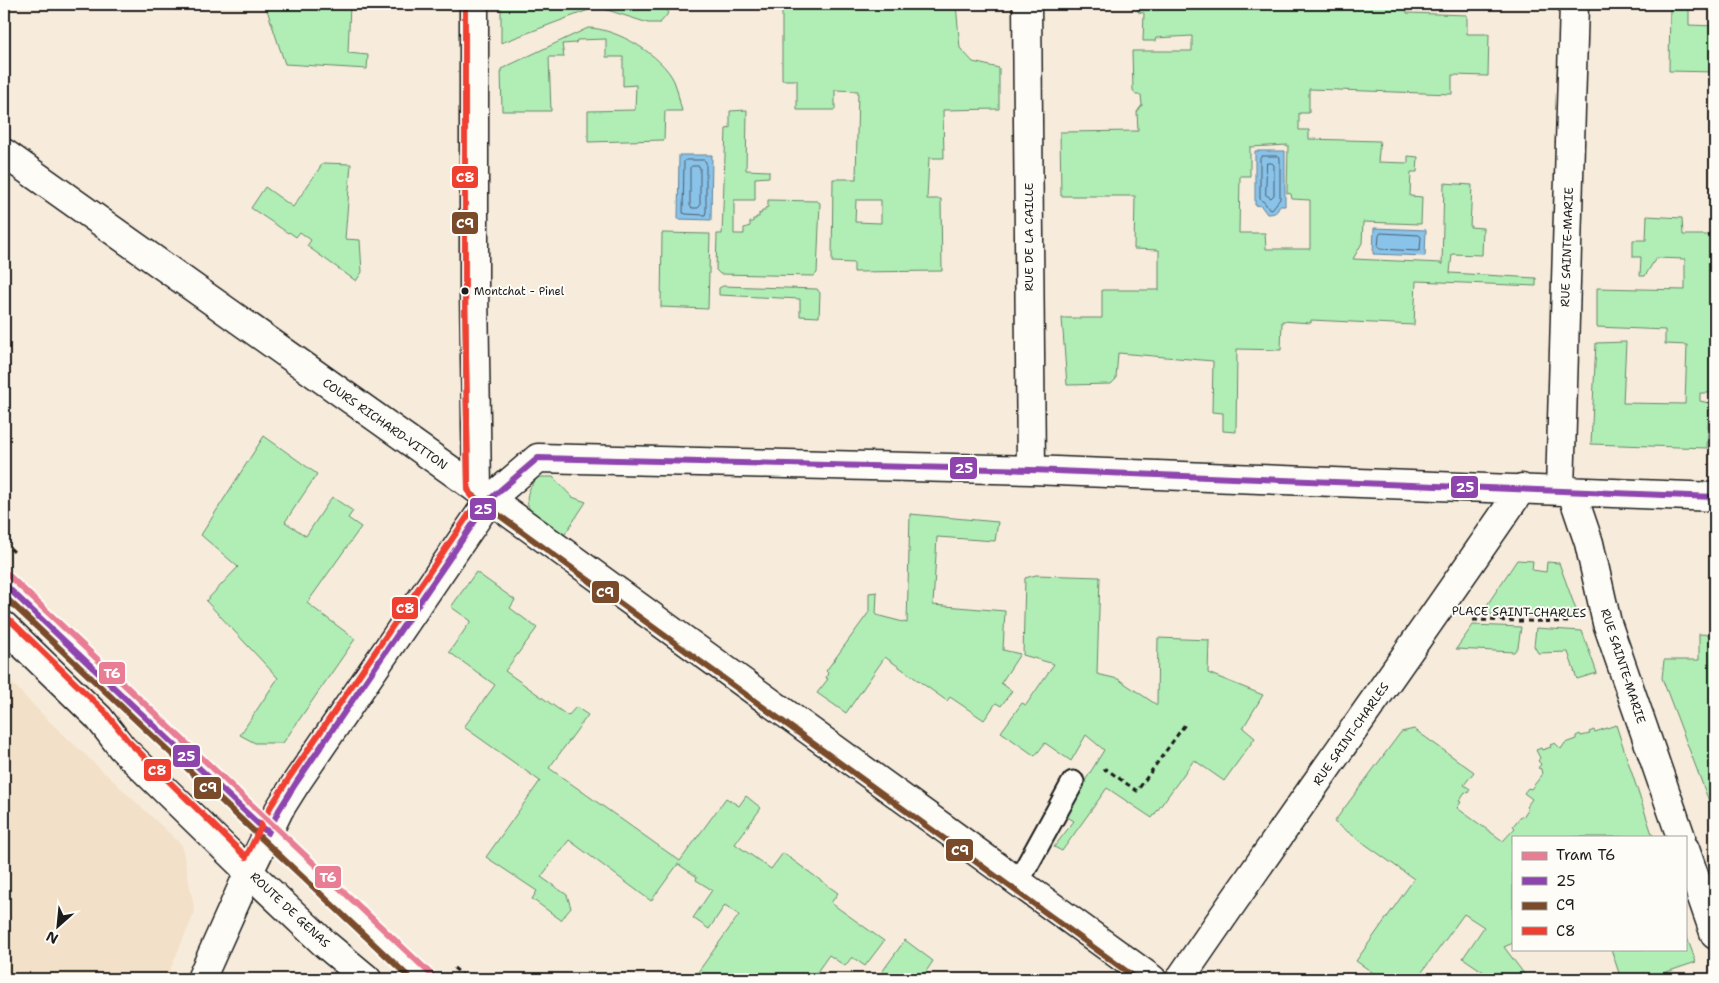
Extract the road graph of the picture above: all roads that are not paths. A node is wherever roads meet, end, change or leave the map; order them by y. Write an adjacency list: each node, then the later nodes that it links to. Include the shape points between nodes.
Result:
1 (474, 4): 8 (street, via 474,281)
2 (1027, 4): 5 (street, RUE DE LA CAILLE)
3 (1574, 4): 7 (street, RUE SAINTE-MARIE)
4 (4, 153): 8 (street, COURS RICHARD-VITTON)
5 (1031, 470): 6 (street); 8 (street, via 538,458)
6 (1522, 488): 7 (street); 23 (street, RUE SAINT-CHARLES)
7 (1566, 492): 9 (street); 14 (street, RUE SAINTE-MARIE, via 1589,543 1607,623)
8 (483, 494): 13 (street, via 296,782); 17 (street, COURS RICHARD-VITTON)
9 (1715, 497)
10 (4, 584): 13 (lane)
11 (4, 626): 16 (street, ROUTE DE GENAS)
12 (1073, 782): 17 (lane)
13 (268, 833): 16 (street); 21 (lane)
14 (1681, 836)
15 (1686, 852): 18 (street)
16 (249, 872): 19 (street); 20 (street, ROUTE DE GENAS)
17 (1018, 882): 22 (street, COURS RICHARD-VITTON)
18 (1715, 935)
19 (201, 979)
20 (367, 979)
21 (424, 979)
22 (1152, 979)
23 (1180, 979)

